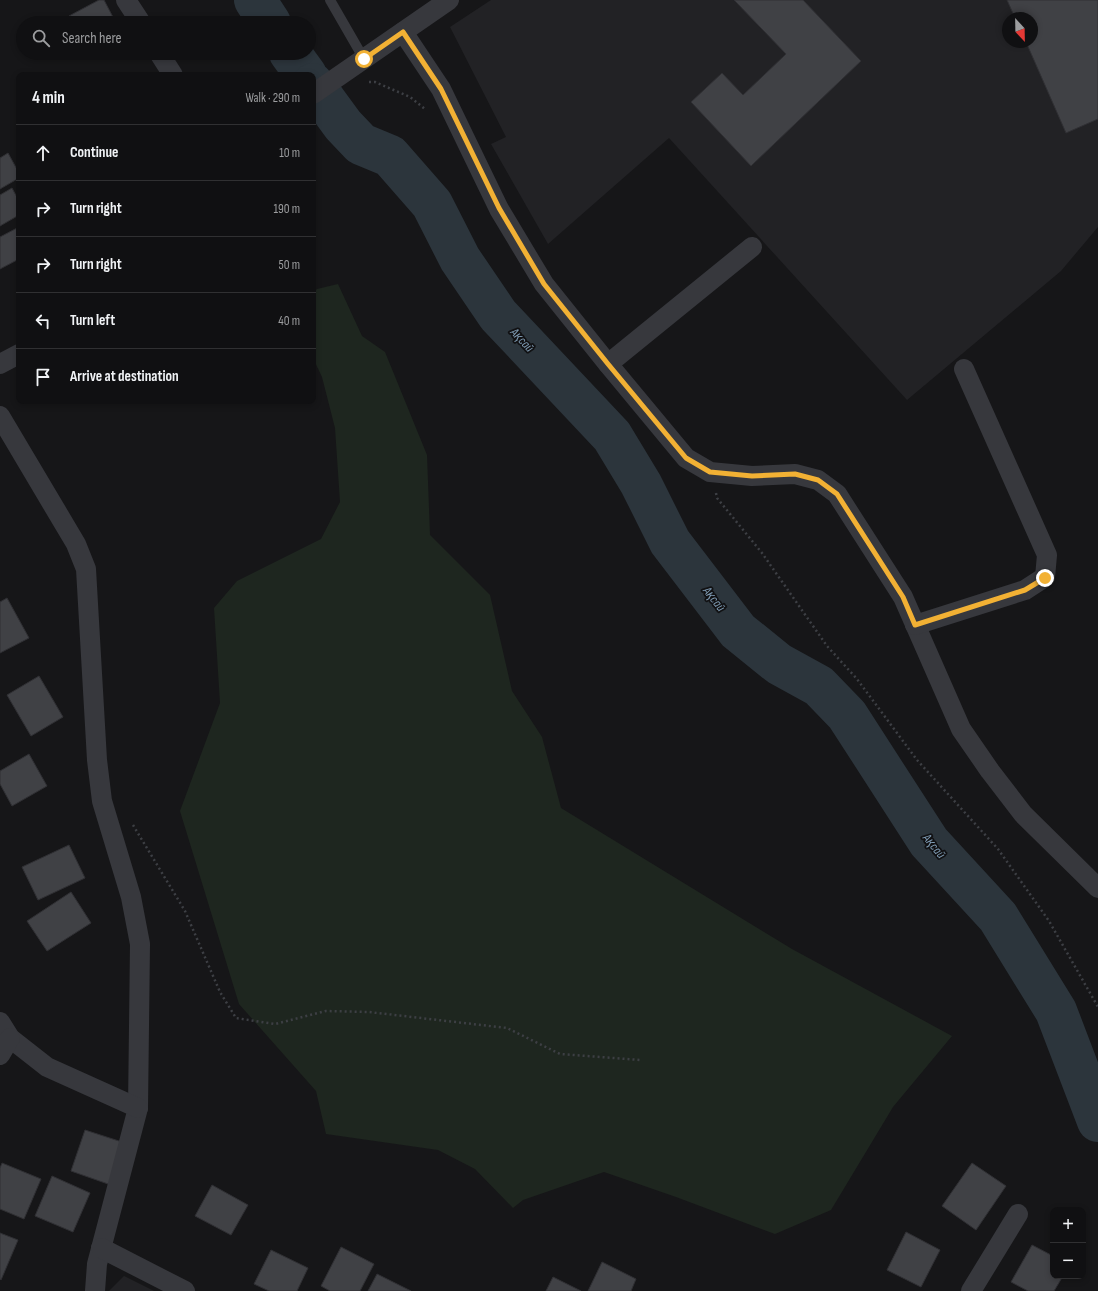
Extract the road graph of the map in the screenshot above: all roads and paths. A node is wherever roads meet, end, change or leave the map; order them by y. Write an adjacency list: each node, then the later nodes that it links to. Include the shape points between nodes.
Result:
1 (126, 0): 4 (street)
2 (330, 0): 6 (lane)
3 (449, 0): 5 (street)
4 (136, 16)
5 (403, 32): 6 (street); 15 (street, via 441,89 499,208 544,284)
6 (364, 59): 10 (street)
7 (163, 60): 8 (street)
8 (171, 72)
9 (368, 82): 11 (path, via 375,82 410,97)
10 (316, 92)
11 (426, 110)
12 (752, 247): 15 (street)
13 (16, 356): 14 (street)
14 (0, 364)
15 (608, 364): 18 (street, via 686,458)
16 (964, 369): 19 (street, via 1047,555 1045,578 1025,590)
17 (0, 416): 25 (street, via 76,544 86,569 97,760 102,800 131,897 140,944)
18 (710, 472): 19 (street, via 752,476 795,474 818,480 837,494 903,597); 22 (path, via 717,498 762,552 827,646 857,679 917,760 998,849 1049,921)
19 (915, 625): 21 (street, via 962,729 990,771 1024,814)
20 (130, 820): 24 (path, via 185,911 220,992 236,1018 274,1024 326,1011 384,1013 507,1028 560,1054)
21 (1098, 888)
22 (1098, 1007)
23 (3, 1039): 25 (street, via 46,1066)
24 (640, 1060)
25 (138, 1108): 27 (street)
26 (1018, 1214): 30 (street)
27 (101, 1248): 28 (street); 29 (street)
28 (95, 1291)
29 (185, 1291)
30 (971, 1291)

